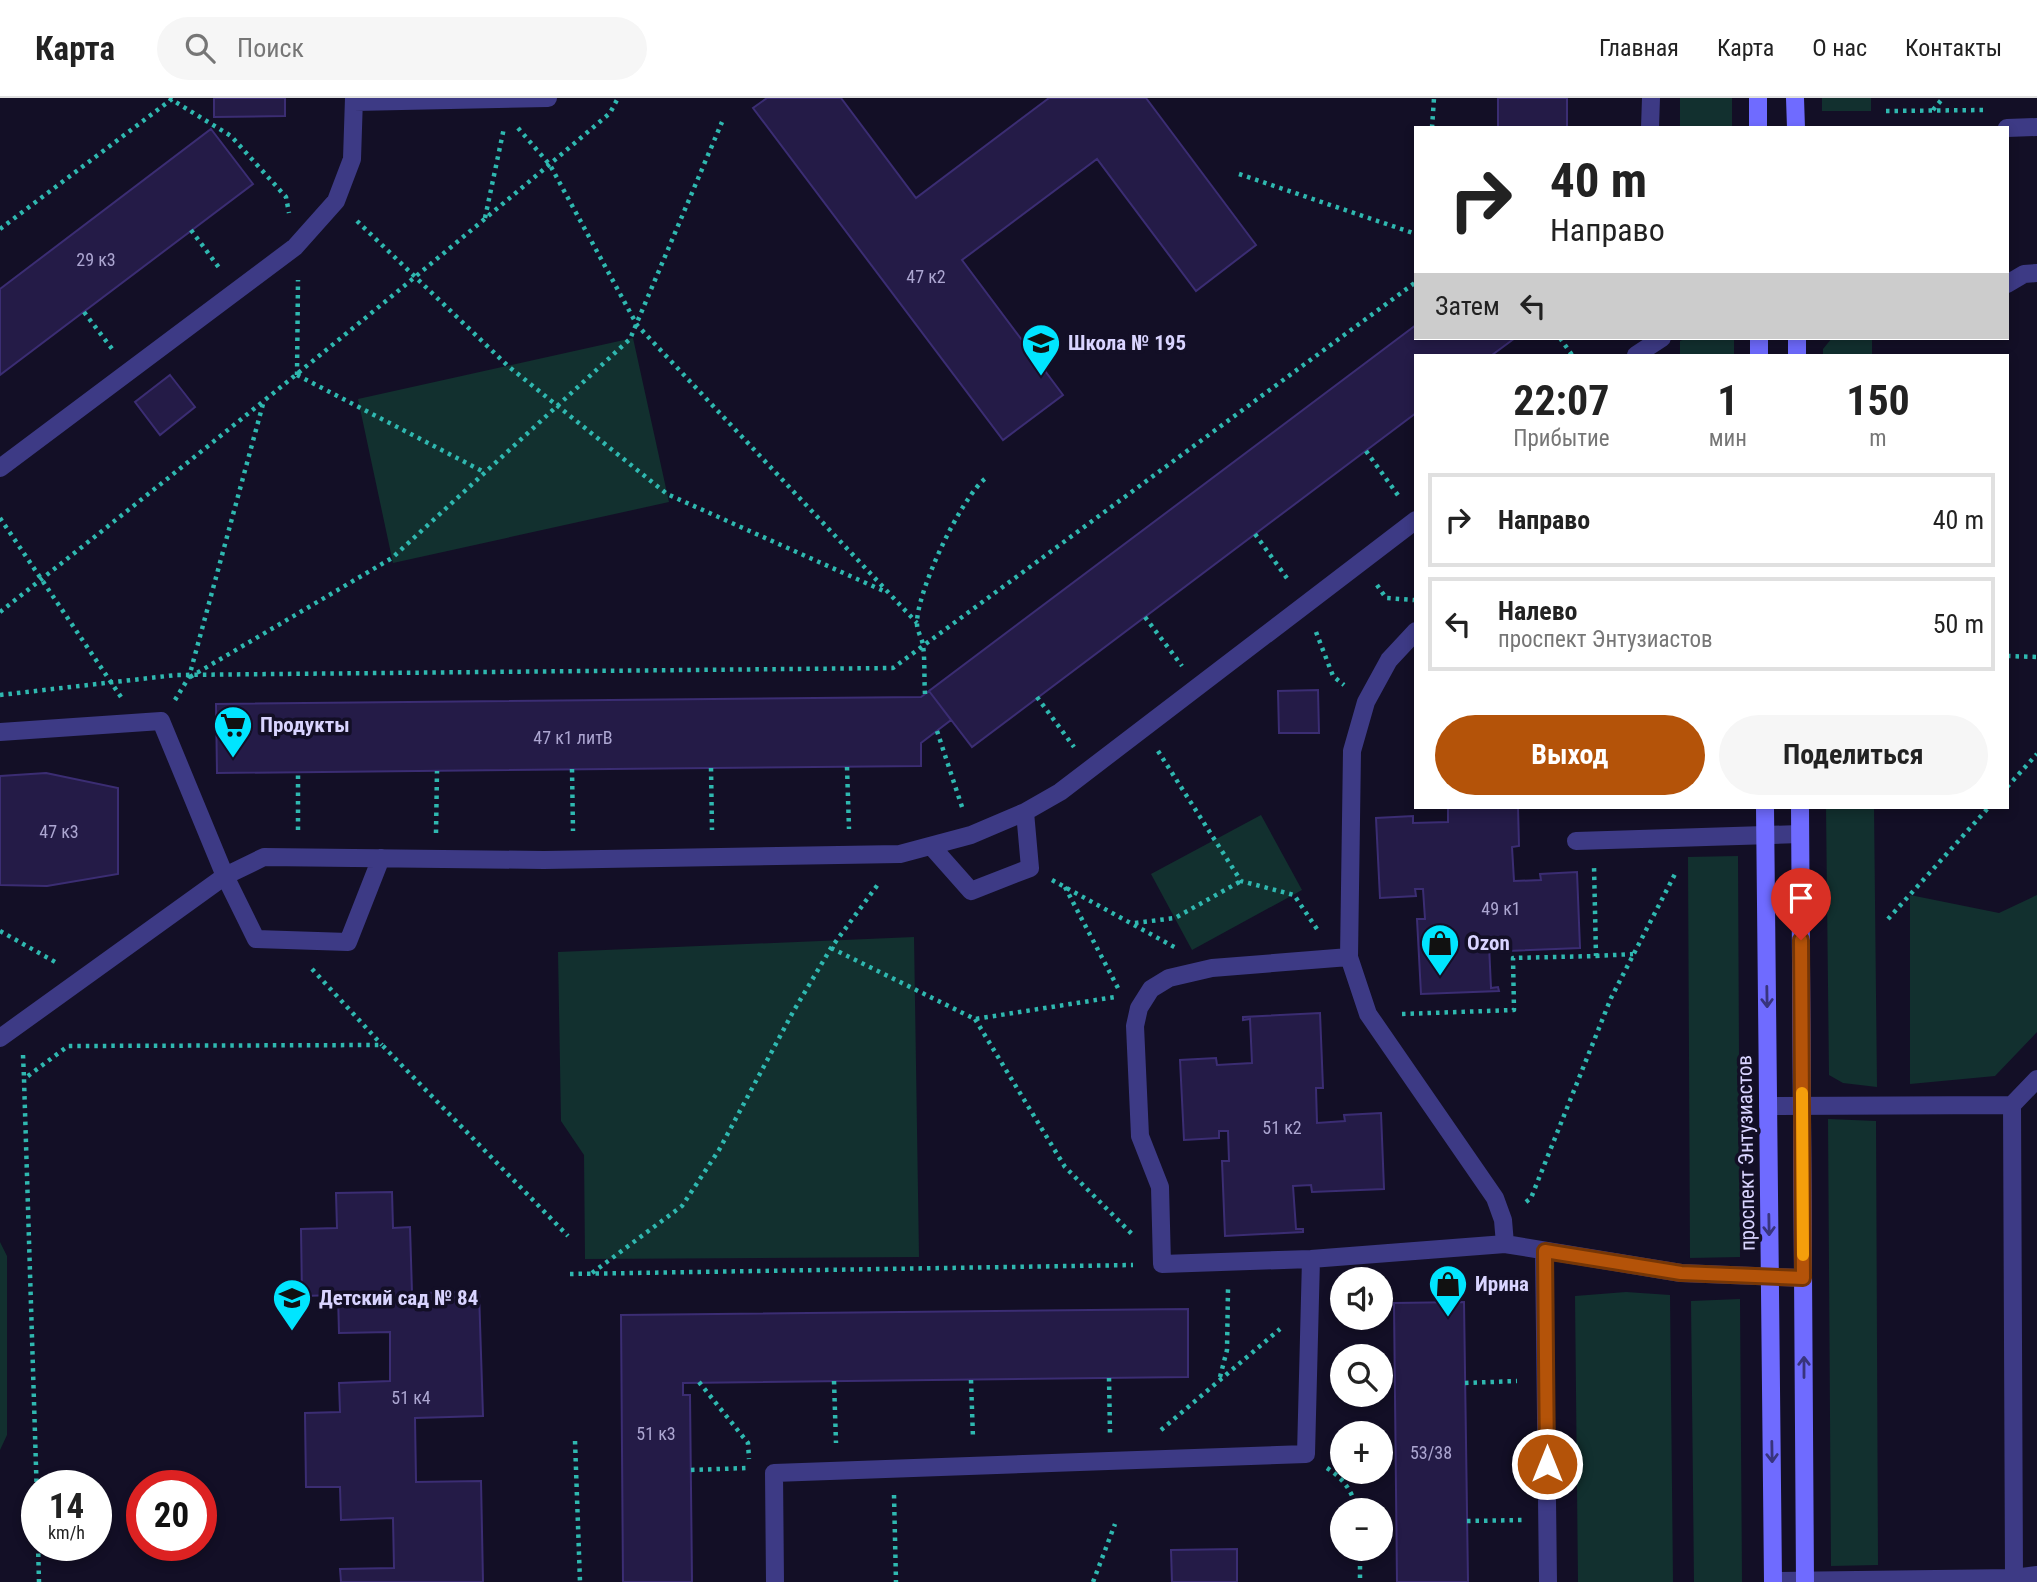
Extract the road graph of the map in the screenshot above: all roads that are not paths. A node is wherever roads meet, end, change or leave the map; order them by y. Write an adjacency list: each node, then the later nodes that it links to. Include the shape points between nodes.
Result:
1 (548, 98): 5 (lane, via 501,107)
2 (1651, 98): 6 (lane)
3 (1758, 98): 7 (street)
4 (1795, 98): 8 (street)
5 (354, 100): 15 (lane, via 352,159 336,201 296,247)
6 (1650, 126)
7 (1758, 126)
8 (1796, 126)
9 (2037, 127): 10 (lane)
10 (2009, 128)
11 (2037, 273): 12 (lane)
12 (2009, 283)
13 (1657, 340): 14 (lane)
14 (1637, 354)
15 (0, 468)
16 (1412, 514): 21 (lane, via 1359,562 1199,687)
17 (1414, 633): 28 (lane, via 1389,660 1366,702 1352,751)
18 (0, 732): 27 (lane, via 161,721)
19 (1765, 809): 23 (street, проспект Энтузиастов)
20 (1800, 809): 22 (street)
21 (1025, 812): 25 (lane); 25 (lane, via 1030,868 971,891)
22 (1800, 834): 23 (lane); 33 (street)
23 (1765, 836): 24 (lane); 32 (street, проспект Энтузиастов, one-way to 32)
24 (1576, 841)
25 (933, 847): 26 (lane, via 900,854)
26 (382, 858): 27 (lane, via 264,857); 27 (lane, via 348,942 257,939)
27 (225, 876): 29 (lane)
28 (1343, 958): 34 (lane, via 1368,1014 1495,1198 1503,1220); 36 (lane, via 1212,968 1169,978 1151,989 1135,1026 1140,1136 1160,1187 1162,1264)
29 (0, 1038)
30 (2037, 1079): 31 (lane)
31 (2012, 1105): 33 (lane); 40 (lane)
32 (1768, 1106): 33 (lane); 37 (street, проспект Энтузиастов, one-way to 37)
33 (1802, 1106): 38 (street)
34 (1504, 1244): 35 (lane); 36 (lane)
35 (1545, 1251): 37 (lane, via 1681,1273); 42 (lane)
36 (1311, 1259): 41 (lane, via 1306,1454 774,1473)
37 (1770, 1278): 38 (lane); 43 (street, проспект Энтузиастов, one-way to 43)
38 (1803, 1278): 44 (street, one-way to 38)
39 (2037, 1575): 40 (lane)
40 (2014, 1578): 44 (lane)
41 (775, 1582)
42 (1548, 1582)
43 (1773, 1582): 44 (lane)
44 (1805, 1582)

